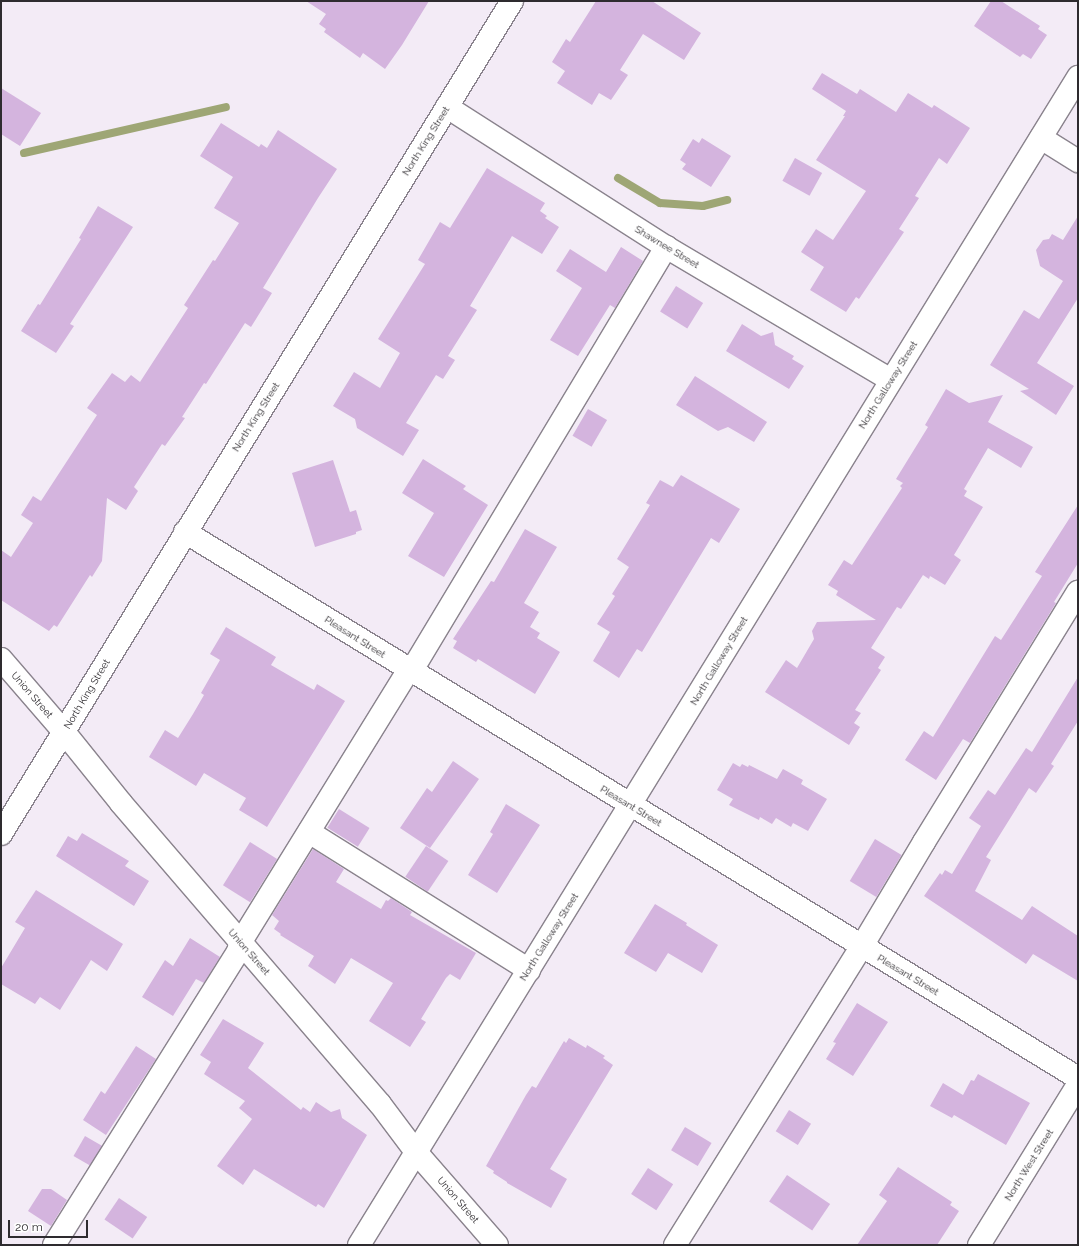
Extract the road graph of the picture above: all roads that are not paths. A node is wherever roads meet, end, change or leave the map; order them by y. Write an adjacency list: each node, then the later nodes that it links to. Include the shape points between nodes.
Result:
1 (512, 1): 3 (street, North King Street)
2 (1078, 77): 4 (street, North Galloway Street)
3 (447, 107): 6 (street, Shawnee Street); 8 (street, North King Street)
4 (1041, 138): 5 (street); 7 (street, North Galloway Street)
5 (1078, 161)
6 (666, 247): 7 (street, Shawnee Street); 11 (street, via 415,665)
7 (890, 380): 13 (street, North Galloway Street)
8 (186, 532): 11 (street, Pleasant Street); 12 (street, North King Street)
9 (1078, 592): 17 (street)
10 (1, 659): 12 (street, Union Street)
11 (409, 669): 13 (street, Pleasant Street); 14 (street)
12 (64, 732): 15 (street, North King Street); 16 (street, Union Street)
13 (630, 805): 17 (street, Pleasant Street); 18 (street, North Galloway Street)
14 (309, 832): 16 (street); 18 (street)
15 (1, 834)
16 (240, 943): 21 (street, Union Street, via 380,1104); 22 (street, via 238,952)
17 (862, 946): 19 (street, Pleasant Street); 25 (street)
18 (529, 970): 21 (street, North Galloway Street)
19 (1078, 1078)
20 (1078, 1085): 26 (street, North West Street)
21 (416, 1152): 23 (street, North Galloway Street); 24 (street, Union Street)
22 (54, 1245)
23 (359, 1245)
24 (497, 1245)
25 (675, 1245)
26 (979, 1245)

